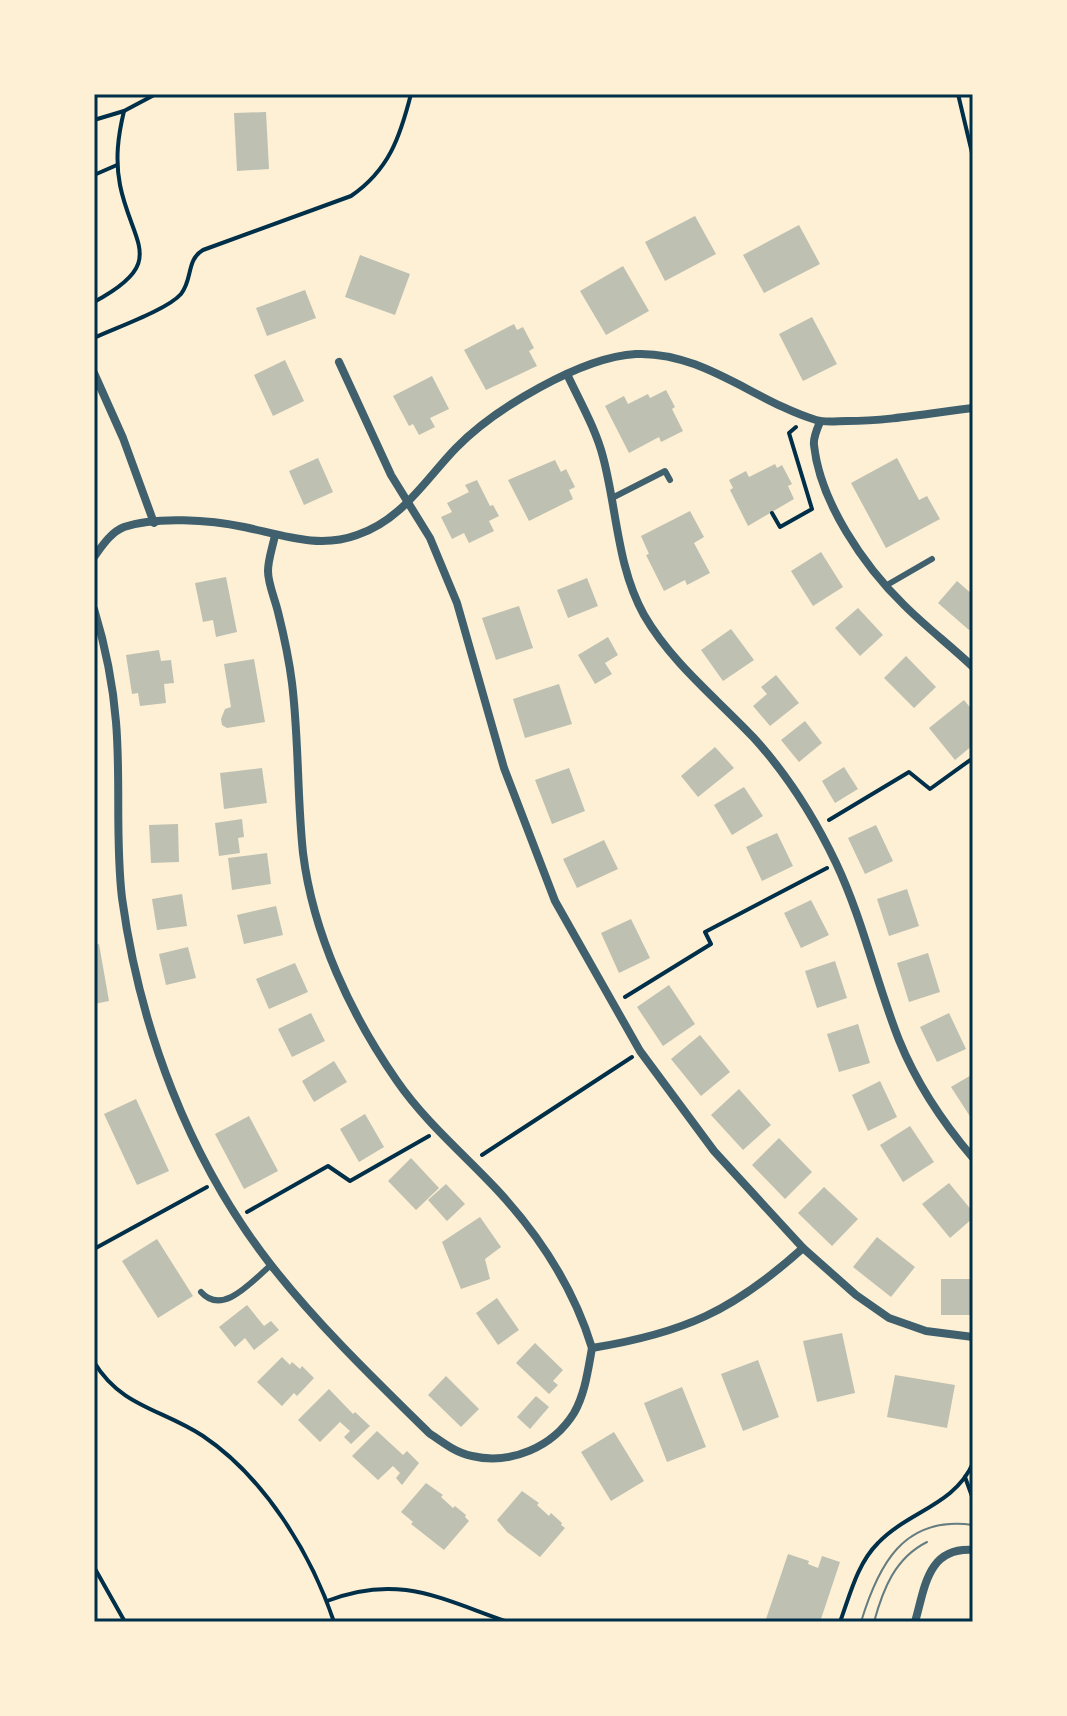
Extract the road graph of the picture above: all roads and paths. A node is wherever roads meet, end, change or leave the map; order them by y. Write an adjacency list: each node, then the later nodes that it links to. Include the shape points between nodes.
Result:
1 (156, 94): 4 (path)
2 (411, 94): 10 (path, via 395,147 362,188 203,250 194,257 187,284 174,301)
3 (958, 94): 6 (path)
4 (124, 111): 5 (path); 7 (path)
5 (94, 120)
6 (973, 157)
7 (117, 165): 8 (path); 9 (path, via 141,253 125,282)
8 (94, 175)
9 (94, 302)
10 (94, 338)
11 (339, 362): 19 (street)
12 (94, 373): 21 (street)
13 (567, 374): 15 (street, via 637,354 681,359); 18 (street, via 603,453); 19 (street, via 485,422)
14 (973, 408): 16 (street, via 876,421)
15 (802, 414): 16 (street); 20 (path, via 789,433 812,509 780,527)
16 (820, 422): 25 (street, via 813,442 823,480 840,521)
17 (670, 480): 18 (lane, via 665,471)
18 (612, 498): 29 (street, via 623,556 645,615 755,740)
19 (407, 504): 22 (street, via 355,536 305,541); 31 (street, via 430,538 457,603 504,768 555,901)
20 (772, 513)
21 (154, 523): 22 (street, via 211,521); 23 (street, via 123,528)
22 (275, 535): 33 (street, via 268,571 287,649 304,856 316,912 360,1022 398,1083)
23 (94, 557)
24 (932, 559): 25 (lane)
25 (887, 585): 27 (street)
26 (94, 609): 36 (street, via 116,721 122,896 135,972 176,1100)
27 (973, 667)
28 (973, 758): 29 (path, via 930,789 909,772)
29 (816, 828): 30 (street)
30 (836, 863): 31 (path, via 705,932 711,944); 34 (street, via 900,1042 924,1090)
31 (614, 1005): 32 (street)
32 (640, 1051): 35 (path); 38 (street, via 714,1151)
33 (438, 1130): 35 (street); 37 (path, via 350,1181 328,1166)
34 (973, 1158)
35 (470, 1163): 43 (street, via 550,1257 569,1288)
36 (216, 1182): 37 (street); 39 (path)
37 (238, 1217): 40 (street)
38 (803, 1248): 42 (street, via 889,1318 926,1331); 43 (street, via 730,1305 687,1326)
39 (94, 1249)
40 (271, 1265): 41 (lane, via 228,1300 218,1302); 43 (street, via 429,1433 472,1456 519,1455 559,1432 584,1388)
41 (201, 1292)
42 (973, 1337)
43 (592, 1348)
44 (94, 1362): 50 (path, via 112,1387 133,1402 229,1454 285,1521)
45 (973, 1463): 46 (path)
46 (965, 1477): 47 (path); 54 (path, via 946,1498 878,1542 860,1568)
47 (973, 1499)
48 (973, 1550): 55 (street, via 949,1553 931,1568)
49 (94, 1567): 51 (path)
50 (327, 1601): 52 (path); 53 (path, via 377,1587 416,1590)
51 (125, 1622)
52 (334, 1622)
53 (508, 1622)
54 (840, 1622)
55 (915, 1622)

